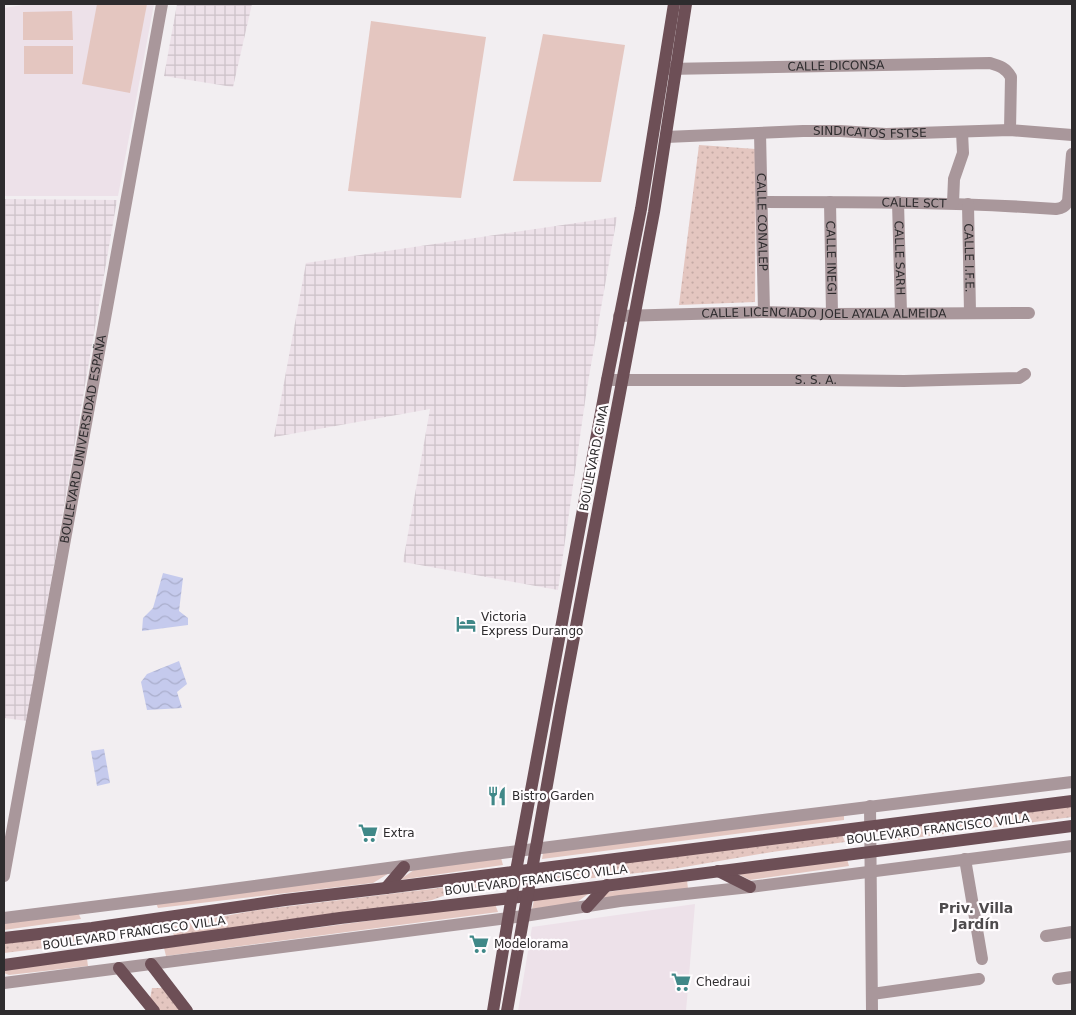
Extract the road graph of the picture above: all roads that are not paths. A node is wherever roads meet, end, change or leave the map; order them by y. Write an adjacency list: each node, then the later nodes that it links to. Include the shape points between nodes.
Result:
1 (162, 4): 43 (street, BOULEVARD UNIVERSIDAD ESPAÑA)
2 (674, 4): 4 (main road, BOULEVARD CIMA)
3 (686, 4): 4 (main road, BOULEVARD CIMA)
4 (670, 69): 5 (street, CALLE DICONSA, via 990,63 1008,71 1011,77); 9 (main road, BOULEVARD CIMA); 21 (main road, BOULEVARD CIMA)
5 (1010, 130): 7 (street, SINDICATOS FSTSE); 8 (street, SINDICATOS FSTSE)
6 (760, 132): 7 (street, SINDICATOS FSTSE); 9 (street, SINDICATOS FSTSE); 11 (street, CALLE CONALEP)
7 (962, 132): 14 (street, via 963,153 954,179)
8 (1072, 135)
9 (666, 137): 22 (main road, BOULEVARD CIMA)
10 (1072, 154): 15 (street, CALLE SCT, via 1068,201 1062,208)
11 (762, 202): 12 (street, CALLE SCT); 16 (street, CALLE CONALEP)
12 (830, 202): 13 (street, CALLE SCT); 20 (street, CALLE INEGI)
13 (898, 202): 14 (street, CALLE SCT); 17 (street, CALLE SARH)
14 (953, 203): 15 (street, CALLE SCT)
15 (968, 204): 18 (street, CALLE I.F.E.)
16 (764, 312): 20 (street, CALLE LICENCIADO JOEL AYALA ALMEIDA); 22 (street, CALLE LICENCIADO JOEL AYALA ALMEIDA)
17 (901, 313): 18 (street, CALLE LICENCIADO JOEL AYALA ALMEIDA); 20 (street, CALLE LICENCIADO JOEL AYALA ALMEIDA)
18 (970, 313): 19 (street, CALLE LICENCIADO JOEL AYALA ALMEIDA)
19 (1029, 313)
20 (832, 314)
21 (619, 316): 22 (street, CALLE LICENCIADO JOEL AYALA ALMEIDA); 24 (main road, BOULEVARD CIMA)
22 (634, 316): 25 (main road, BOULEVARD CIMA)
23 (1025, 374): 25 (street, S. S. A., via 1019,378 904,381)
24 (607, 380): 25 (street, S. S. A.); 35 (main road, BOULEVARD CIMA)
25 (623, 380): 34 (main road, BOULEVARD CIMA)
26 (1072, 782): 28 (street)
27 (1072, 801): 29 (main road, BOULEVARD FRANCISCO VILLA)
28 (870, 806): 29 (street); 34 (street)
29 (870, 826): 36 (street); 39 (main road, BOULEVARD FRANCISCO VILLA)
30 (1072, 826): 36 (main road, BOULEVARD FRANCISCO VILLA)
31 (1072, 837): 33 (street)
32 (1072, 846): 33 (street)
33 (1058, 848): 37 (street)
34 (537, 849): 35 (street); 39 (main road, BOULEVARD CIMA)
35 (520, 851): 38 (street); 40 (main road, BOULEVARD CIMA)
36 (871, 851): 41 (main road, BOULEVARD FRANCISCO VILLA); 42 (street)
37 (965, 859): 42 (street); 56 (street)
38 (404, 866): 46 (main road); 51 (street)
39 (533, 869): 40 (main road, BOULEVARD FRANCISCO VILLA); 47 (main road, BOULEVARD CIMA)
40 (516, 871): 46 (main road, BOULEVARD FRANCISCO VILLA); 48 (main road, BOULEVARD CIMA)
41 (718, 871): 44 (main road, BOULEVARD FRANCISCO VILLA); 45 (main road)
42 (871, 871): 45 (street); 64 (street)
43 (4, 876)
44 (607, 885): 47 (main road, BOULEVARD FRANCISCO VILLA); 49 (main road)
45 (750, 887): 49 (street)
46 (386, 888): 55 (main road, BOULEVARD FRANCISCO VILLA)
47 (528, 896): 48 (main road, BOULEVARD FRANCISCO VILLA); 50 (main road, BOULEVARD CIMA)
48 (511, 898): 52 (main road, BOULEVARD CIMA); 58 (main road, BOULEVARD FRANCISCO VILLA, via 340,918)
49 (587, 907): 50 (street)
50 (524, 916): 52 (street); 68 (main road, BOULEVARD CIMA)
51 (4, 918)
52 (509, 918): 57 (street); 67 (main road, BOULEVARD CIMA)
53 (1072, 932): 54 (street)
54 (1046, 936)
55 (4, 938)
56 (982, 959)
57 (151, 964): 59 (street); 66 (main road)
58 (4, 965)
59 (119, 968): 63 (street); 65 (main road)
60 (1072, 977): 62 (street)
61 (979, 978): 64 (street)
62 (1058, 979)
63 (4, 984)
64 (872, 994): 69 (street)
65 (154, 1011)
66 (187, 1011)
67 (493, 1011)
68 (507, 1011)
69 (872, 1011)

